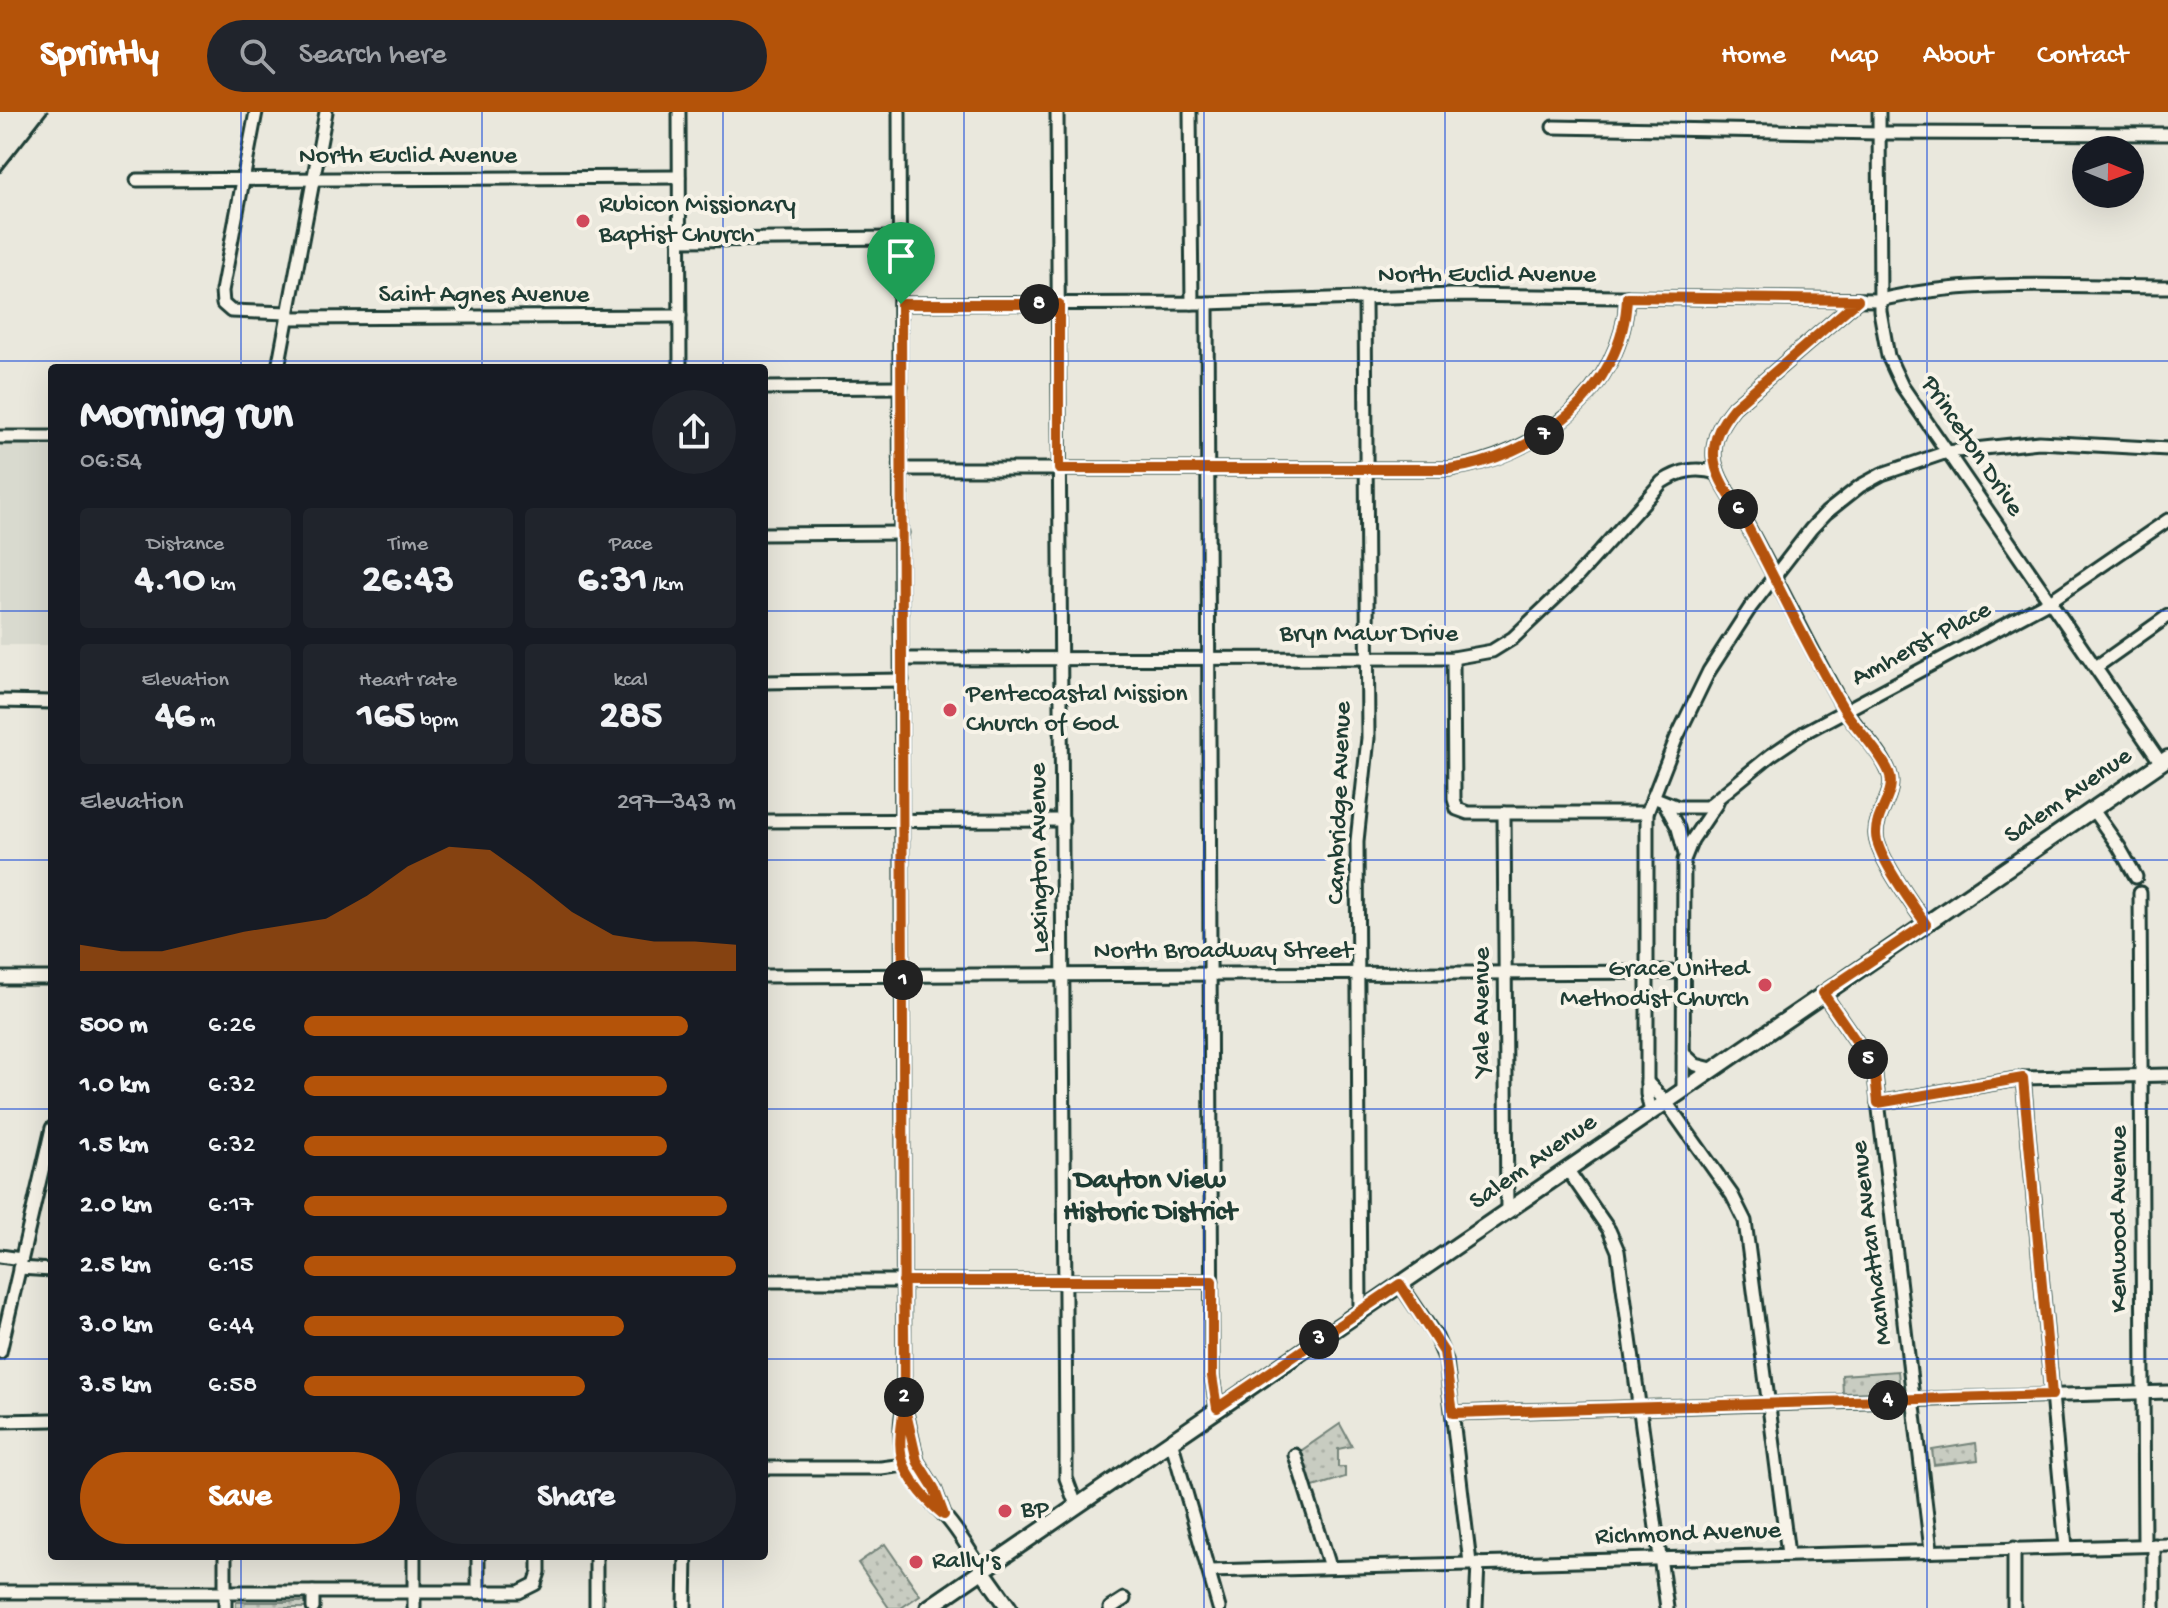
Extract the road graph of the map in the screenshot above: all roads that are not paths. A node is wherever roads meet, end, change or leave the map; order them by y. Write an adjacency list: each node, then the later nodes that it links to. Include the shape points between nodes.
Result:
1 (256, 112): 14 (street)
2 (326, 112): 12 (street)
3 (679, 112): 11 (street)
4 (899, 112): 15 (street)
5 (1057, 112): 25 (street, Lexington Avenue)
6 (1190, 112): 22 (street)
7 (1879, 112): 9 (street, Princeton Drive)
8 (1553, 127): 9 (street)
9 (1879, 133): 10 (street); 21 (street, Princeton Drive)
10 (2168, 134)
11 (679, 177): 12 (street, North Euclid Avenue); 16 (street)
12 (313, 179): 14 (street, North Euclid Avenue); 26 (street)
13 (137, 180): 14 (street, North Euclid Avenue)
14 (244, 180): 26 (street, Saint Agnes Avenue, via 223,304 231,311)
15 (900, 238): 16 (street); 24 (street)
16 (679, 240): 27 (street)
17 (2168, 287): 21 (street, North Euclid Avenue, via 1962,286)
18 (1627, 297): 19 (street, North Euclid Avenue); 20 (street, North Euclid Avenue); 36 (street, via 1621,330 1603,371 1573,411 1538,438 1476,465)
19 (1365, 299): 23 (street, North Euclid Avenue); 36 (street, Cambridge Avenue)
20 (1858, 300): 21 (street, North Euclid Avenue); 40 (street, via 1723,420 1715,438)
21 (1880, 300): 35 (street, Princeton Drive, via 1895,372)
22 (1192, 303): 23 (street, North Euclid Avenue); 25 (street, North Euclid Avenue)
23 (1207, 303): 39 (street)
24 (901, 304): 25 (street, North Euclid Avenue); 30 (street)
25 (1059, 304): 38 (street, Lexington Avenue)
26 (289, 315): 27 (street, Saint Agnes Avenue); 28 (street)
27 (680, 316): 29 (street)
28 (279, 364)
29 (680, 364)
30 (901, 387): 31 (street); 37 (street)
31 (768, 388)
32 (0, 437): 33 (street)
33 (48, 437)
34 (2168, 449): 35 (street, via 2039,442)
35 (1947, 452): 44 (street, via 1882,474 1841,499); 45 (street, Princeton Drive)
36 (1366, 468): 39 (street); 49 (street, Cambridge Avenue)
37 (901, 469): 38 (street); 42 (street)
38 (1059, 469): 39 (street); 47 (street, Lexington Avenue)
39 (1208, 469): 48 (street)
40 (1717, 473): 44 (street); 50 (street, Bryn Mawr Drive, via 1691,470 1662,482 1575,579 1508,642 1482,654)
41 (2168, 520): 45 (street, Amherst Place)
42 (902, 533): 43 (street); 51 (street)
43 (768, 534)
44 (1773, 578): 57 (street); 59 (street, via 1709,671)
45 (2050, 601): 52 (street, Princeton Drive); 57 (street, Amherst Place)
46 (2168, 616): 52 (street)
47 (1060, 658): 48 (street, Bryn Mawr Drive); 51 (street, Bryn Mawr Drive); 65 (street, Lexington Avenue)
48 (1209, 658): 49 (street, Bryn Mawr Drive); 77 (street)
49 (1367, 658): 50 (street, Bryn Mawr Drive); 74 (street, Cambridge Avenue, via 1367,762 1357,841)
50 (1453, 658): 63 (street, via 1454,802 1465,812)
51 (902, 659): 53 (street)
52 (2096, 667): 58 (street, Princeton Drive)
53 (902, 680): 54 (street); 67 (street)
54 (768, 682)
55 (0, 701): 56 (street)
56 (48, 702)
57 (1845, 710): 60 (street, Amherst Place, via 1771,755); 71 (street, via 1888,770 1891,785 1876,826 1877,842)
58 (2165, 761): 62 (main road, Salem Avenue)
59 (1653, 797): 61 (street, Amherst Place); 64 (street)
60 (1719, 799): 61 (street, Amherst Place, via 1690,809); 68 (street)
61 (1665, 803): 68 (street)
62 (2093, 810): 69 (street); 71 (main road, Salem Avenue)
63 (1504, 813): 64 (street); 75 (street, Yale Avenue)
64 (1647, 813): 72 (street)
65 (1063, 820): 67 (street); 76 (street, Lexington Avenue)
66 (768, 821): 67 (street)
67 (903, 821): 78 (street)
68 (1685, 855): 73 (street)
69 (2136, 877)
70 (2140, 893): 85 (street, Kenwood Avenue)
71 (1926, 924): 82 (main road, Salem Avenue)
72 (1647, 972): 73 (street, North Broadway Street); 75 (street, North Broadway Street); 88 (street)
73 (1682, 972): 83 (street)
74 (1358, 973): 75 (street, North Broadway Street); 77 (street, North Broadway Street); 104 (street, Cambridge Avenue)
75 (1505, 973): 95 (street, Yale Avenue)
76 (1064, 974): 77 (street, North Broadway Street); 78 (street, North Broadway Street); 101 (street, Lexington Avenue)
77 (1210, 974): 102 (street)
78 (903, 975): 79 (street, North Broadway Street); 100 (street)
79 (768, 976)
80 (0, 978): 81 (street)
81 (48, 978)
82 (1823, 993): 84 (main road, Salem Avenue); 91 (street, Manhattan Avenue, via 1874,1067)
83 (1683, 1053): 84 (street, via 1696,1065); 89 (street)
84 (1712, 1069): 89 (main road, Salem Avenue)
85 (2142, 1075): 86 (street); 87 (street); 106 (street, Kenwood Avenue)
86 (2168, 1075)
87 (2023, 1078): 91 (street); 108 (street)
88 (1647, 1082): 90 (street); 92 (street)
89 (1683, 1089): 90 (main road, Salem Avenue)
90 (1666, 1102): 92 (main road, Salem Avenue); 110 (street, via 1745,1221)
91 (1878, 1103): 109 (street, Manhattan Avenue)
92 (1651, 1112): 94 (main road, Salem Avenue)
93 (48, 1145): 97 (street)
94 (1567, 1169): 95 (main road, Salem Avenue); 112 (street, via 1615,1242)
95 (1507, 1211): 103 (main road, Salem Avenue)
96 (0, 1256): 97 (street)
97 (20, 1264): 98 (street); 105 (street)
98 (48, 1269)
99 (768, 1281): 100 (street)
100 (903, 1281): 101 (street); 111 (street)
101 (1065, 1281): 102 (street); 121 (street, Lexington Avenue, via 1066,1478)
102 (1212, 1281): 113 (street)
103 (1400, 1284): 104 (main road, Salem Avenue); 114 (street, via 1444,1352)
104 (1360, 1310): 113 (main road, Salem Avenue)
105 (0, 1352)
106 (2143, 1392): 107 (street); 108 (street); 123 (street, Kenwood Avenue)
107 (2168, 1392)
108 (2052, 1395): 109 (street); 125 (street)
109 (1914, 1399): 110 (street); 127 (street, Manhattan Avenue)
110 (1769, 1403): 112 (street); 128 (street)
111 (904, 1404): 119 (street); 122 (street, via 917,1461)
112 (1639, 1407): 114 (street); 129 (street)
113 (1217, 1408): 117 (main road, Salem Avenue)
114 (1453, 1413): 136 (street)
115 (48, 1420): 116 (street)
116 (0, 1421)
117 (1171, 1440): 121 (main road, Salem Avenue); 139 (street)
118 (1295, 1455): 137 (street)
119 (904, 1465): 120 (street); 122 (street)
120 (768, 1468)
121 (1076, 1505): 138 (main road, Salem Avenue)
122 (944, 1515): 138 (street)
123 (2149, 1545): 124 (street, Richmond Avenue); 125 (street, Richmond Avenue); 158 (street, Kenwood Avenue)
124 (2168, 1545)
125 (2066, 1547): 126 (street, Richmond Avenue)
126 (2014, 1548): 127 (street, Richmond Avenue); 157 (street)
127 (1931, 1550): 128 (street, Richmond Avenue)
128 (1788, 1554): 129 (street, Richmond Avenue)
129 (1660, 1557): 136 (street, Richmond Avenue); 156 (street)
130 (225, 1560): 140 (street)
131 (414, 1560): 141 (street)
132 (478, 1560): 144 (street)
133 (539, 1560): 144 (street, via 535,1584 519,1592)
134 (596, 1560): 149 (street)
135 (686, 1560): 150 (street)
136 (1474, 1563): 137 (street, Richmond Avenue); 155 (street)
137 (1330, 1567): 139 (street, Richmond Avenue)
138 (982, 1570): 151 (main road, Salem Avenue); 152 (main road)
139 (1210, 1571): 154 (street)
140 (225, 1591): 142 (street); 143 (street); 146 (street)
141 (414, 1591): 143 (street); 144 (street); 148 (street)
142 (0, 1592)
143 (313, 1592): 147 (street)
144 (478, 1592)
145 (1124, 1599): 153 (street)
146 (225, 1608)
147 (313, 1608)
148 (414, 1608)
149 (596, 1608)
150 (685, 1608)
151 (928, 1608)
152 (1009, 1608)
153 (1110, 1608)
154 (1219, 1608)
155 (1476, 1608)
156 (1667, 1608)
157 (2014, 1608)
158 (2154, 1608)

